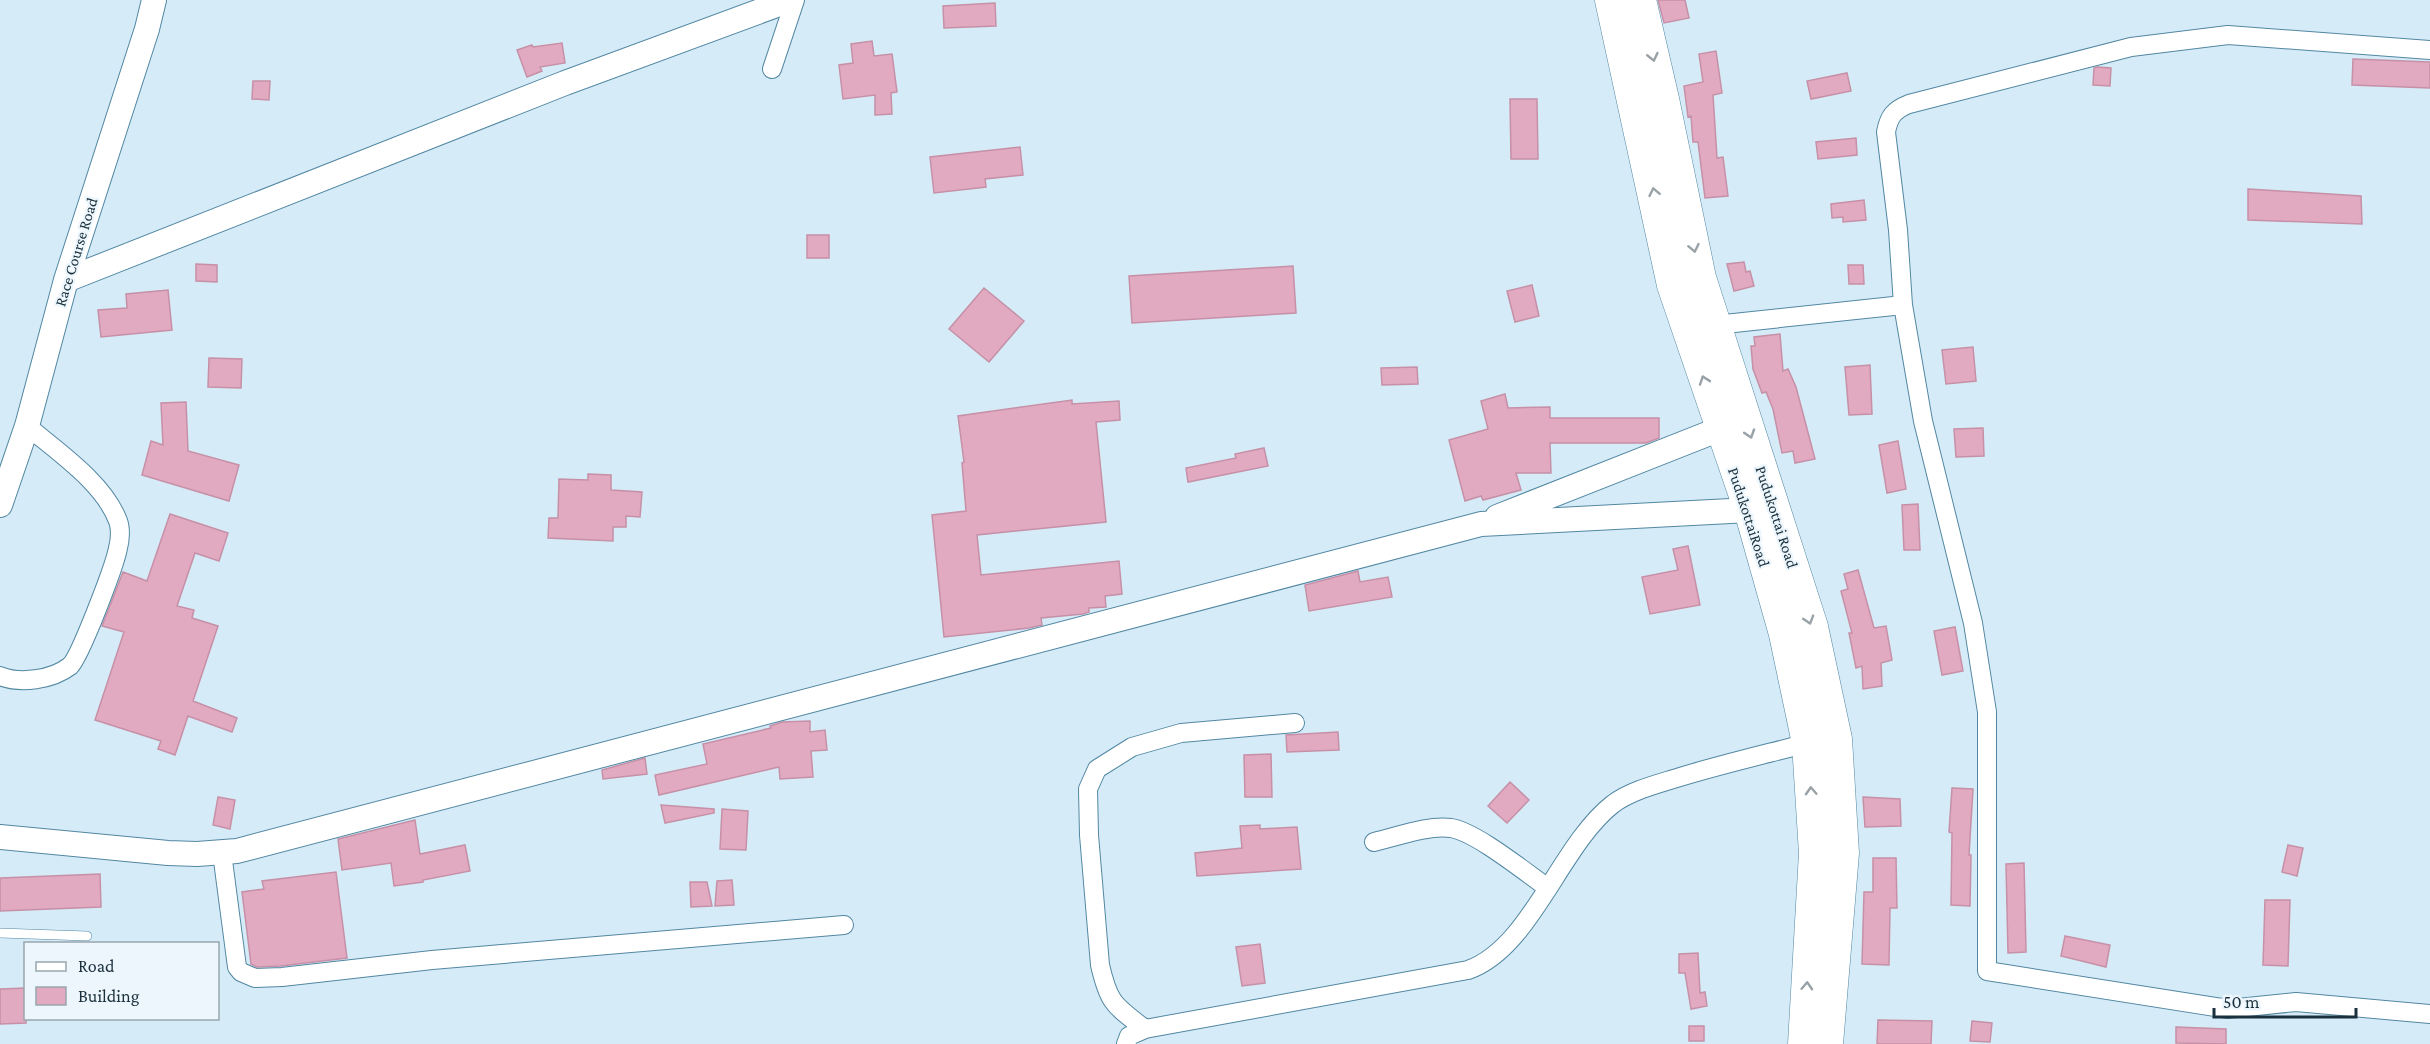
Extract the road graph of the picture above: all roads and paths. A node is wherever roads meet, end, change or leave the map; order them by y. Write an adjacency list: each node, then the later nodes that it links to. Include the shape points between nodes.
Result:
1 (154, 0): 7 (street, Race Course Road)
2 (793, 0): 6 (street); 7 (street, via 565,83)
3 (1611, 0): 11 (highway, PudukottaiRoad, one-way to 3, via 1673,285)
4 (1640, 0): 9 (highway, Pudukottai Road, one-way to 9, via 1700,278)
5 (2430, 50): 8 (street, via 2228,35 2131,47 1895,110 1888,119 1886,132)
6 (772, 69)
7 (66, 280): 10 (street, Race Course Road)
8 (1903, 305): 9 (street); 25 (street, via 1923,421 1973,623 1987,712 1987,971 2228,1009 2296,1002)
9 (1715, 325): 29 (highway, Pudukottai Road, one-way to 29, via 1812,627 1836,739 1843,853)
10 (27, 426): 12 (street, Race Course Road); 15 (street, via 81,472 112,507 120,524 118,548 81,649 70,665 49,677 11,681)
11 (1720, 429): 13 (highway, PudukottaiRoad); 14 (street)
12 (0, 504)
13 (1749, 510): 14 (street); 17 (highway, PudukottaiRoad, via 1785,634)
14 (1481, 524): 20 (street)
15 (0, 676)
16 (1295, 723): 26 (street, via 1181,733 1132,747 1097,768 1091,778 1089,835 1104,985 1113,1004)
17 (1808, 743): 21 (street, via 1645,788 1613,804 1580,839); 28 (highway, PudukottaiRoad, one-way to 17, via 1815,853)
18 (0, 837): 20 (street, via 168,853)
19 (1374, 842): 21 (street, via 1450,828 1469,834)
20 (222, 853): 22 (street, via 237,967 255,978)
21 (1548, 888): 26 (street, via 1508,942 1483,965)
22 (844, 925)
23 (0, 933): 24 (lane)
24 (87, 936)
25 (2430, 1014)
26 (1145, 1029): 27 (street, via 1129,1036)
27 (1126, 1044)
28 (1804, 1044)
29 (1827, 1044)

